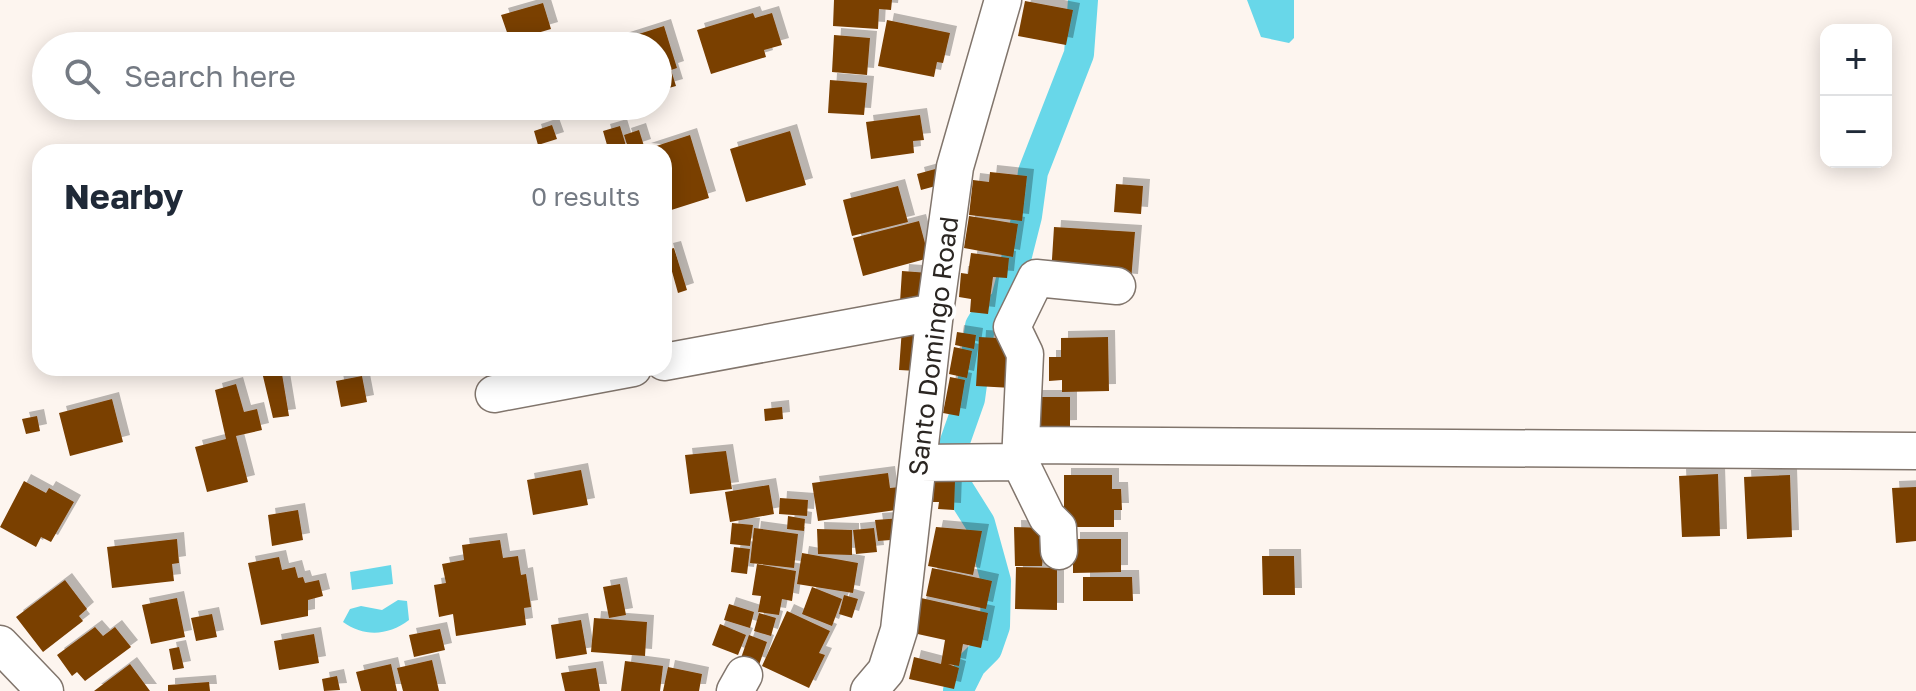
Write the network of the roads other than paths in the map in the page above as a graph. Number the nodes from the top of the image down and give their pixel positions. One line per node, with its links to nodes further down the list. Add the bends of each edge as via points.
1 (1003, 0): 3 (street, Santo Domingo Road, via 955,167)
2 (1117, 286): 8 (street, via 1036,278 1012,327 1025,354)
3 (935, 312): 4 (street); 9 (street, Santo Domingo Road)
4 (672, 361)
5 (590, 376): 6 (street)
6 (494, 394)
7 (1916, 451): 8 (street)
8 (1021, 454): 9 (street); 10 (street, via 1047,517 1058,528)
9 (942, 463): 13 (street, Santo Domingo Road, via 886,671)
10 (1059, 551)
11 (0, 644): 12 (street)
12 (45, 691)
13 (869, 691)

